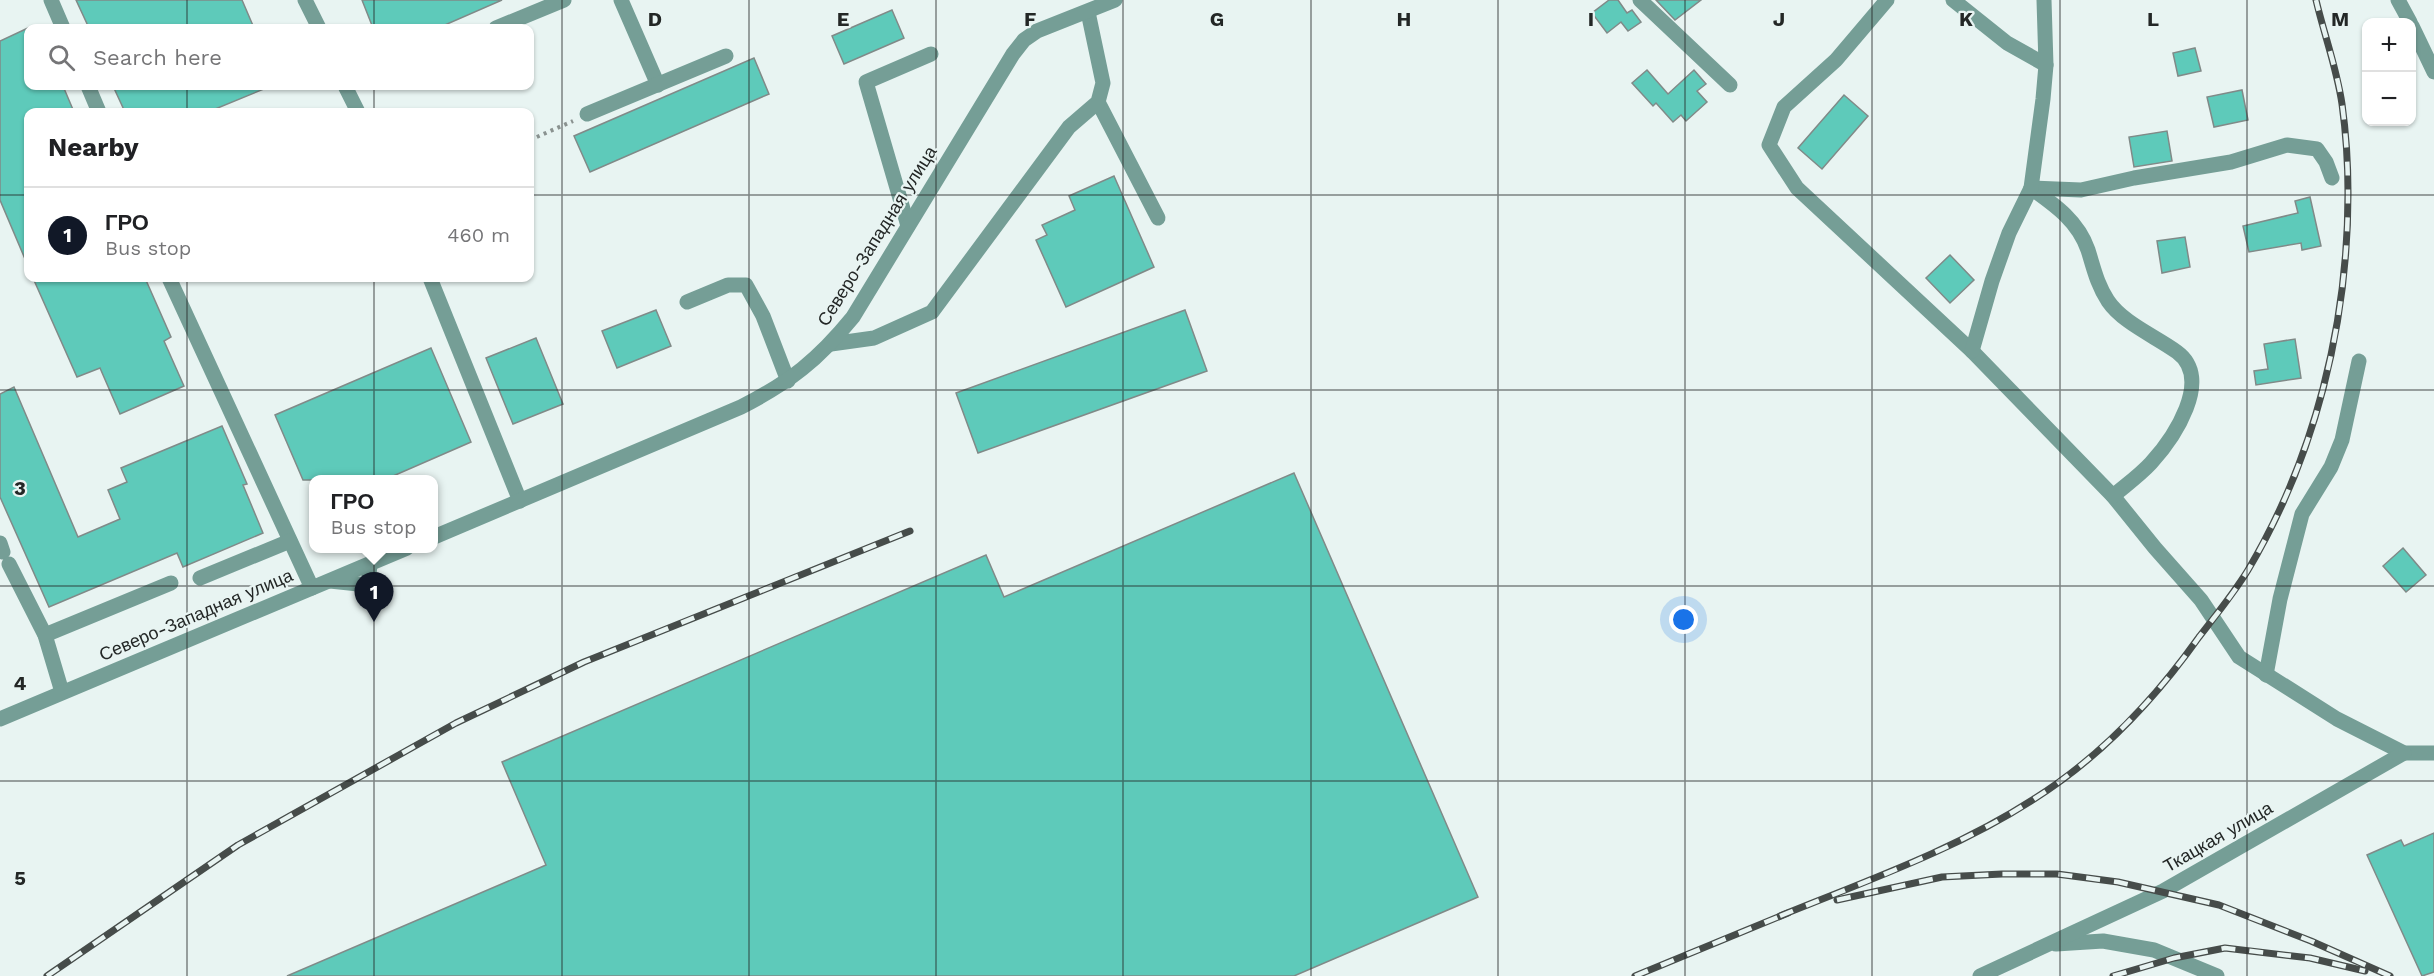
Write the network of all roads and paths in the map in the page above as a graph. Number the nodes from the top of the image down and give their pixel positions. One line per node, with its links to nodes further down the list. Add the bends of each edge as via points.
1 (51, 0): 13 (street)
2 (305, 0): 14 (street)
3 (564, 0): 15 (street)
4 (621, 0): 21 (street)
5 (1115, 0): 11 (street, Северо-Западная улица)
6 (1640, 0): 22 (street)
7 (1887, 0): 38 (street, via 1836,60 1784,106 1769,145 1797,188)
8 (1953, 0): 19 (street, via 2007,43)
9 (2044, 0): 19 (street)
10 (2398, 0): 12 (street)
11 (1088, 12): 25 (street, via 1103,83); 33 (street, Северо-Западная улица, via 1037,31 1024,40)
12 (2408, 18)
13 (61, 24)
14 (317, 24)
15 (506, 24)
16 (2416, 34): 20 (street)
17 (931, 54): 33 (street, via 866,82)
18 (726, 56): 21 (street)
19 (2046, 65): 31 (street)
20 (2434, 72)
21 (658, 85): 28 (street)
22 (1730, 86)
23 (90, 90): 26 (street)
24 (352, 90): 27 (street)
25 (1098, 102): 32 (street); 37 (street, via 1069,127 932,312 874,338)
26 (97, 108)
27 (357, 108)
28 (587, 114): 29 (path)
29 (534, 138)
30 (2332, 178): 31 (street, via 2316,149 2287,145 2231,162 2080,190)
31 (2031, 188): 38 (street, via 2009,233); 41 (street, via 2060,208 2078,230 2095,279 2109,303 2180,354 2191,373 2192,391 2186,413 2151,462)
32 (1158, 218)
33 (908, 226): 37 (street, Северо-Западная улица, via 853,317)
34 (172, 282): 44 (street)
35 (432, 282): 42 (street)
36 (687, 302): 40 (street, via 728,285 746,285 763,316)
37 (831, 344): 40 (street, Северо-Западная улица)
38 (1972, 351): 41 (street)
39 (2359, 361): 51 (street, via 2342,440 2331,467 2302,514)
40 (788, 381): 42 (street, Северо-Западная улица, via 741,407)
41 (2113, 495): 51 (street, via 2201,600 2239,657)
42 (520, 501): 43 (street, Северо-Западная улица)
43 (438, 535)
44 (290, 541): 47 (street); 49 (street)
45 (4, 553): 50 (street)
46 (397, 553): 49 (street, Северо-Западная улица)
47 (200, 578)
48 (171, 583): 50 (street)
49 (312, 588): 52 (street, Северо-Западная улица)
50 (45, 635): 52 (street)
51 (2266, 675): 54 (street, via 2337,719)
52 (62, 692): 53 (street, Северо-Западная улица)
53 (0, 719)
54 (2404, 753): 55 (street); 56 (street, Ткацкая улица, via 2163,891)
55 (2434, 753)
56 (2047, 944): 57 (street, Ткацкая улица); 58 (street, Ткацкая улица, via 2103,941 2154,950)
57 (1980, 976)
58 (2217, 976)

